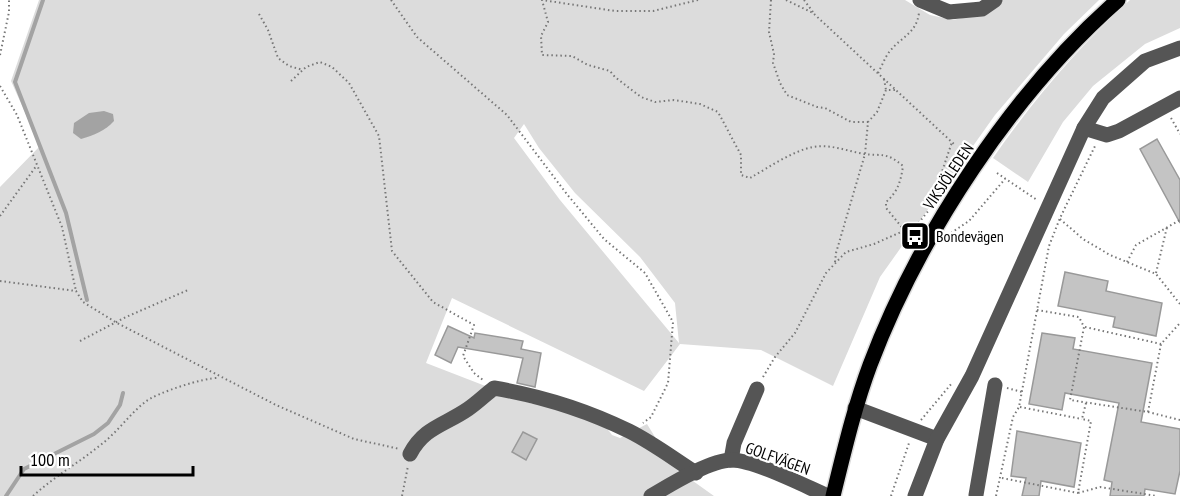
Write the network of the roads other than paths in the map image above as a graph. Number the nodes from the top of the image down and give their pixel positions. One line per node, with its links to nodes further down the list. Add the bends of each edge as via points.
1 (920, 0): 2 (street, via 949,12 982,9)
2 (995, 0)
3 (1114, 3): 9 (main road, VIKSJÖLEDEN, via 1056,61 938,223 889,320)
4 (1180, 48): 6 (street, via 1145,61 1103,98)
5 (1180, 98): 6 (street, via 1107,135)
6 (1084, 128): 7 (street)
7 (972, 376): 10 (street); 14 (street, via 998,386)
8 (757, 389): 12 (street, via 734,443)
9 (855, 408): 10 (street); 17 (main road, VIKSJÖLEDEN)
10 (937, 439): 18 (street)
11 (410, 454): 13 (street, via 430,429 468,409 494,388 578,409 630,432)
12 (731, 460): 13 (street, GOLFVÄGEN); 16 (street, GOLFVÄGEN, via 749,463)
13 (696, 473): 15 (street, GOLFVÄGEN)
14 (975, 495)
15 (651, 496)
16 (828, 496)
17 (833, 496)
18 (915, 496)

